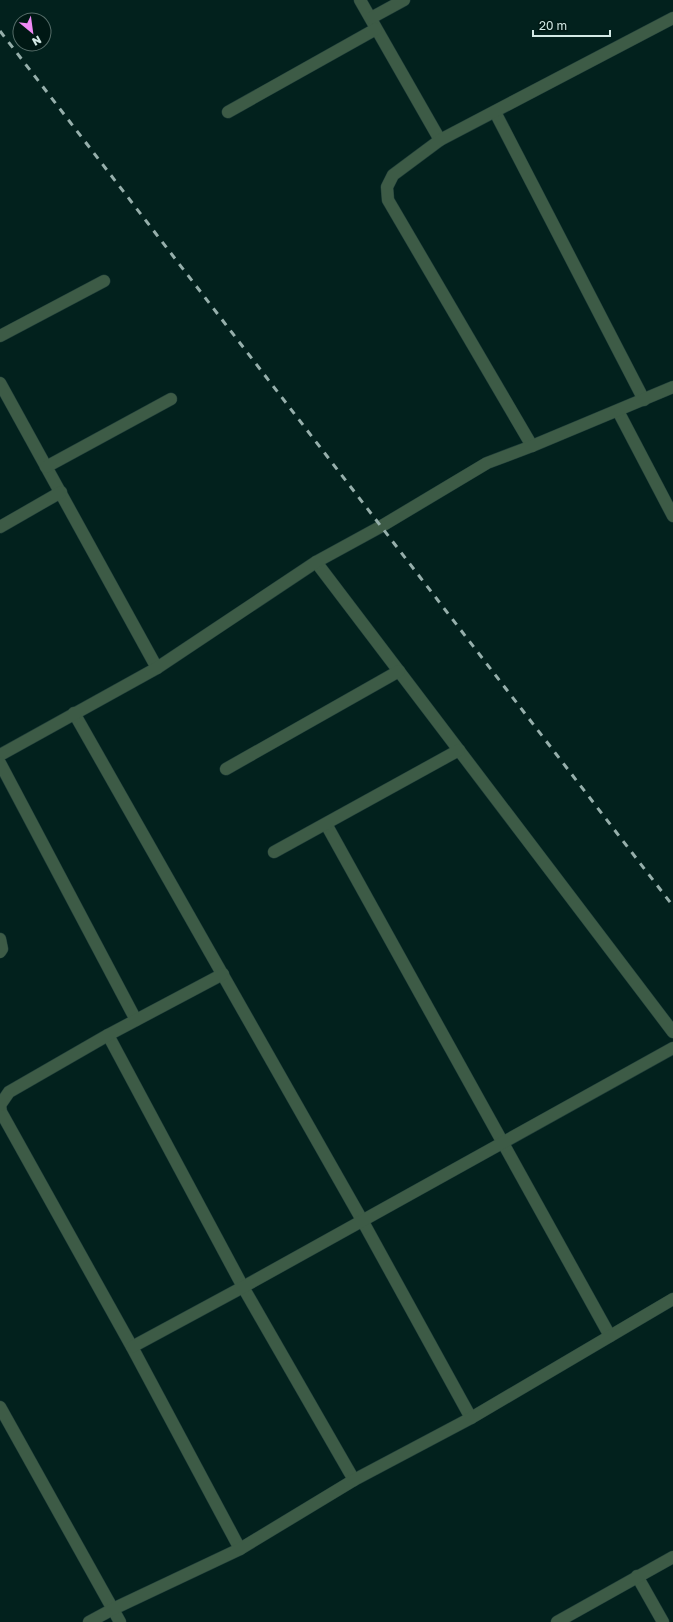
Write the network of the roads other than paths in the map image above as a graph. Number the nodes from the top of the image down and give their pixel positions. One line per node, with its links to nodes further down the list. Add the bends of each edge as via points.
1 (360, 0): 4 (street)
2 (404, 0): 4 (street)
3 (673, 18): 6 (street)
4 (373, 24): 5 (street); 7 (street)
5 (228, 112)
6 (494, 112): 7 (street); 13 (street)
7 (440, 140): 15 (street, via 393,175 387,187 388,200)
8 (104, 281): 9 (street)
9 (0, 336)
10 (0, 383): 16 (street)
11 (673, 388): 13 (street)
12 (171, 399): 16 (street)
13 (644, 400): 14 (street)
14 (618, 411): 15 (street); 18 (street)
15 (532, 446): 20 (street, via 487,463)
16 (46, 467): 17 (street)
17 (61, 492): 19 (street); 21 (street)
18 (673, 516)
19 (0, 527)
20 (316, 562): 21 (street); 22 (street)
21 (157, 668): 23 (street)
22 (399, 671): 24 (street); 27 (street)
23 (74, 713): 25 (street); 32 (street)
24 (459, 750): 28 (street); 34 (street)
25 (0, 754)
26 (0, 763): 33 (street)
27 (226, 769)
28 (326, 824): 29 (street); 38 (street)
29 (274, 852)
30 (0, 939): 31 (street)
31 (0, 952)
32 (223, 974): 33 (street); 39 (street)
33 (136, 1020): 35 (street)
34 (673, 1032)
35 (108, 1035): 37 (street, via 9,1092); 40 (street)
36 (673, 1048): 38 (street)
37 (0, 1105): 43 (street, via 1,1112)
38 (504, 1143): 39 (street); 42 (street)
39 (362, 1220): 40 (street); 45 (street)
40 (243, 1287): 43 (street); 46 (street)
41 (673, 1299): 42 (street)
42 (610, 1336): 45 (street)
43 (132, 1347): 47 (street)
44 (0, 1407): 50 (street)
45 (471, 1418): 46 (street)
46 (354, 1480): 47 (street)
47 (240, 1549): 50 (street)
48 (673, 1557): 49 (street)
49 (637, 1576): 53 (street); 54 (street)
50 (113, 1608): 51 (street); 52 (street)
51 (90, 1622)
52 (120, 1622)
53 (557, 1622)
54 (662, 1622)

